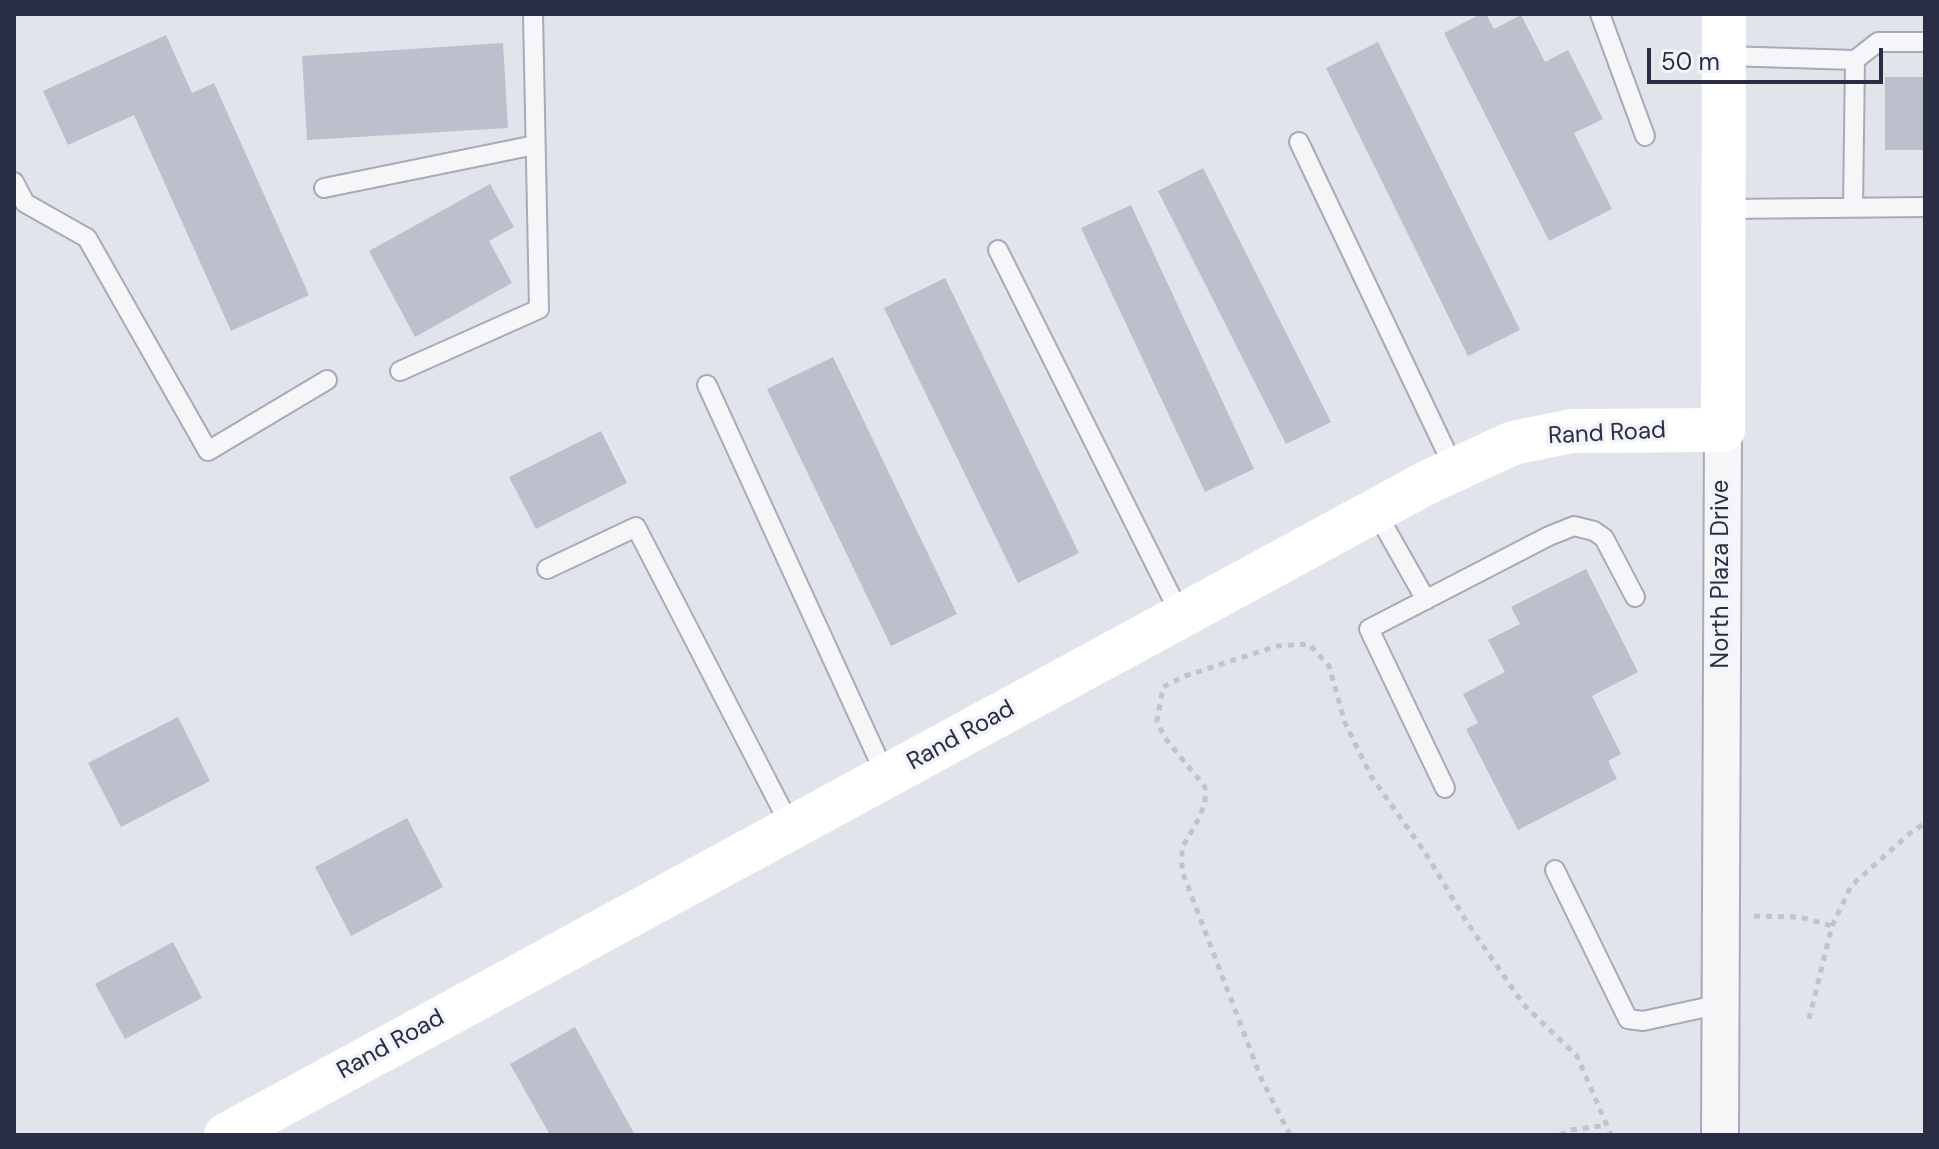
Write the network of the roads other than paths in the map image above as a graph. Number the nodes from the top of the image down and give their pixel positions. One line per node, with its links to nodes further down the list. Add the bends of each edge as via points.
1 (533, 14): 8 (lane)
2 (1600, 14): 6 (lane)
3 (1725, 35): 5 (lane); 13 (street, North Plaza Drive)
4 (1925, 42): 5 (lane, via 1878,42)
5 (1855, 60): 11 (lane)
6 (1645, 136)
7 (1299, 142): 19 (lane)
8 (535, 145): 10 (lane); 15 (lane, via 539,309)
9 (14, 182): 16 (lane, via 25,203 87,238 208,451)
10 (324, 188)
11 (1853, 207): 12 (lane); 13 (lane)
12 (1925, 207)
13 (1723, 209): 18 (street, North Plaza Drive)
14 (998, 250): 24 (lane)
15 (400, 371)
16 (327, 380)
17 (707, 385): 25 (lane)
18 (1723, 430): 19 (street, Rand Road, via 1572,431 1513,443); 29 (street, North Plaza Drive)
19 (1455, 470): 20 (street, Rand Road)
20 (1375, 510): 23 (lane); 24 (street, Rand Road)
21 (547, 569): 27 (lane, via 636,527)
22 (1635, 597): 23 (lane, via 1604,538 1574,526)
23 (1426, 600): 26 (lane, via 1369,629)
24 (1181, 616): 25 (street, Rand Road)
25 (886, 776): 27 (street, Rand Road)
26 (1445, 788)
27 (791, 827): 30 (street, Rand Road)
28 (1555, 870): 29 (lane, via 1628,1019 1643,1021)
29 (1721, 1004): 31 (street, North Plaza Drive)
30 (226, 1135)
31 (1720, 1135)

